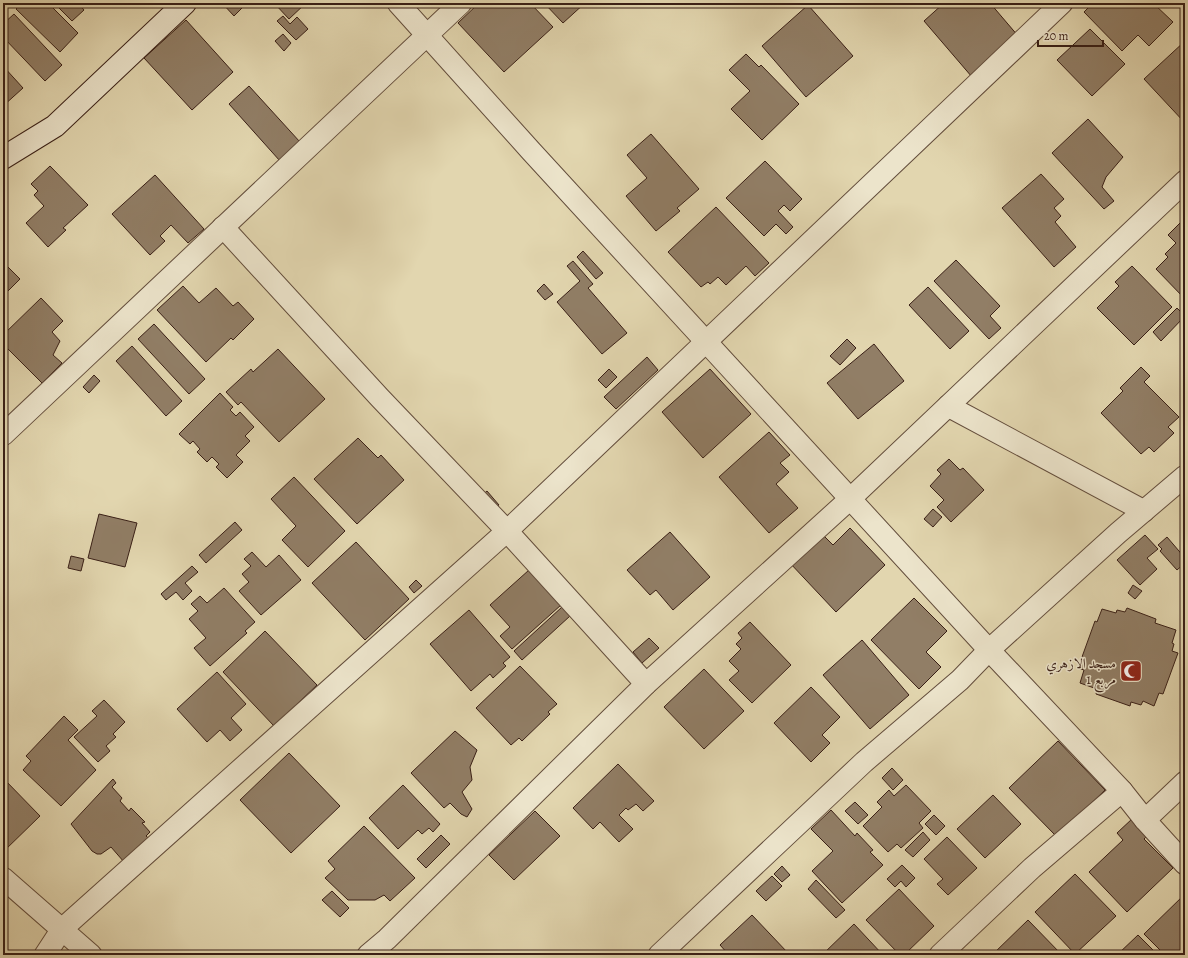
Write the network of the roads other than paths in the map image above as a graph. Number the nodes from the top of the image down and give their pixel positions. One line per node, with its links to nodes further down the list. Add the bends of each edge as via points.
1 (185, 3): 6 (street, via 55,126)
2 (398, 3): 5 (street)
3 (461, 3): 5 (street)
4 (1062, 3): 9 (street)
5 (427, 35): 8 (street); 9 (street)
6 (3, 158)
7 (1185, 181): 10 (street)
8 (223, 227): 11 (street); 15 (street, via 380,398)
9 (706, 341): 13 (street); 15 (street)
10 (948, 406): 13 (street); 14 (street)
11 (3, 435)
12 (1185, 476): 14 (street)
13 (850, 499): 16 (street); 17 (street)
14 (1144, 511): 16 (street)
15 (507, 531): 17 (street); 23 (street)
16 (989, 650): 19 (street); 27 (street, via 960,680 864,762)
17 (646, 684): 26 (street)
18 (1185, 782): 20 (street)
19 (1122, 791): 20 (street); 28 (street, via 1032,868)
20 (1145, 820): 21 (street)
21 (1185, 864)
22 (3, 878): 23 (street)
23 (62, 929): 24 (street); 25 (street)
24 (45, 955)
25 (91, 955)
26 (368, 955)
27 (659, 955)
28 (940, 955)

